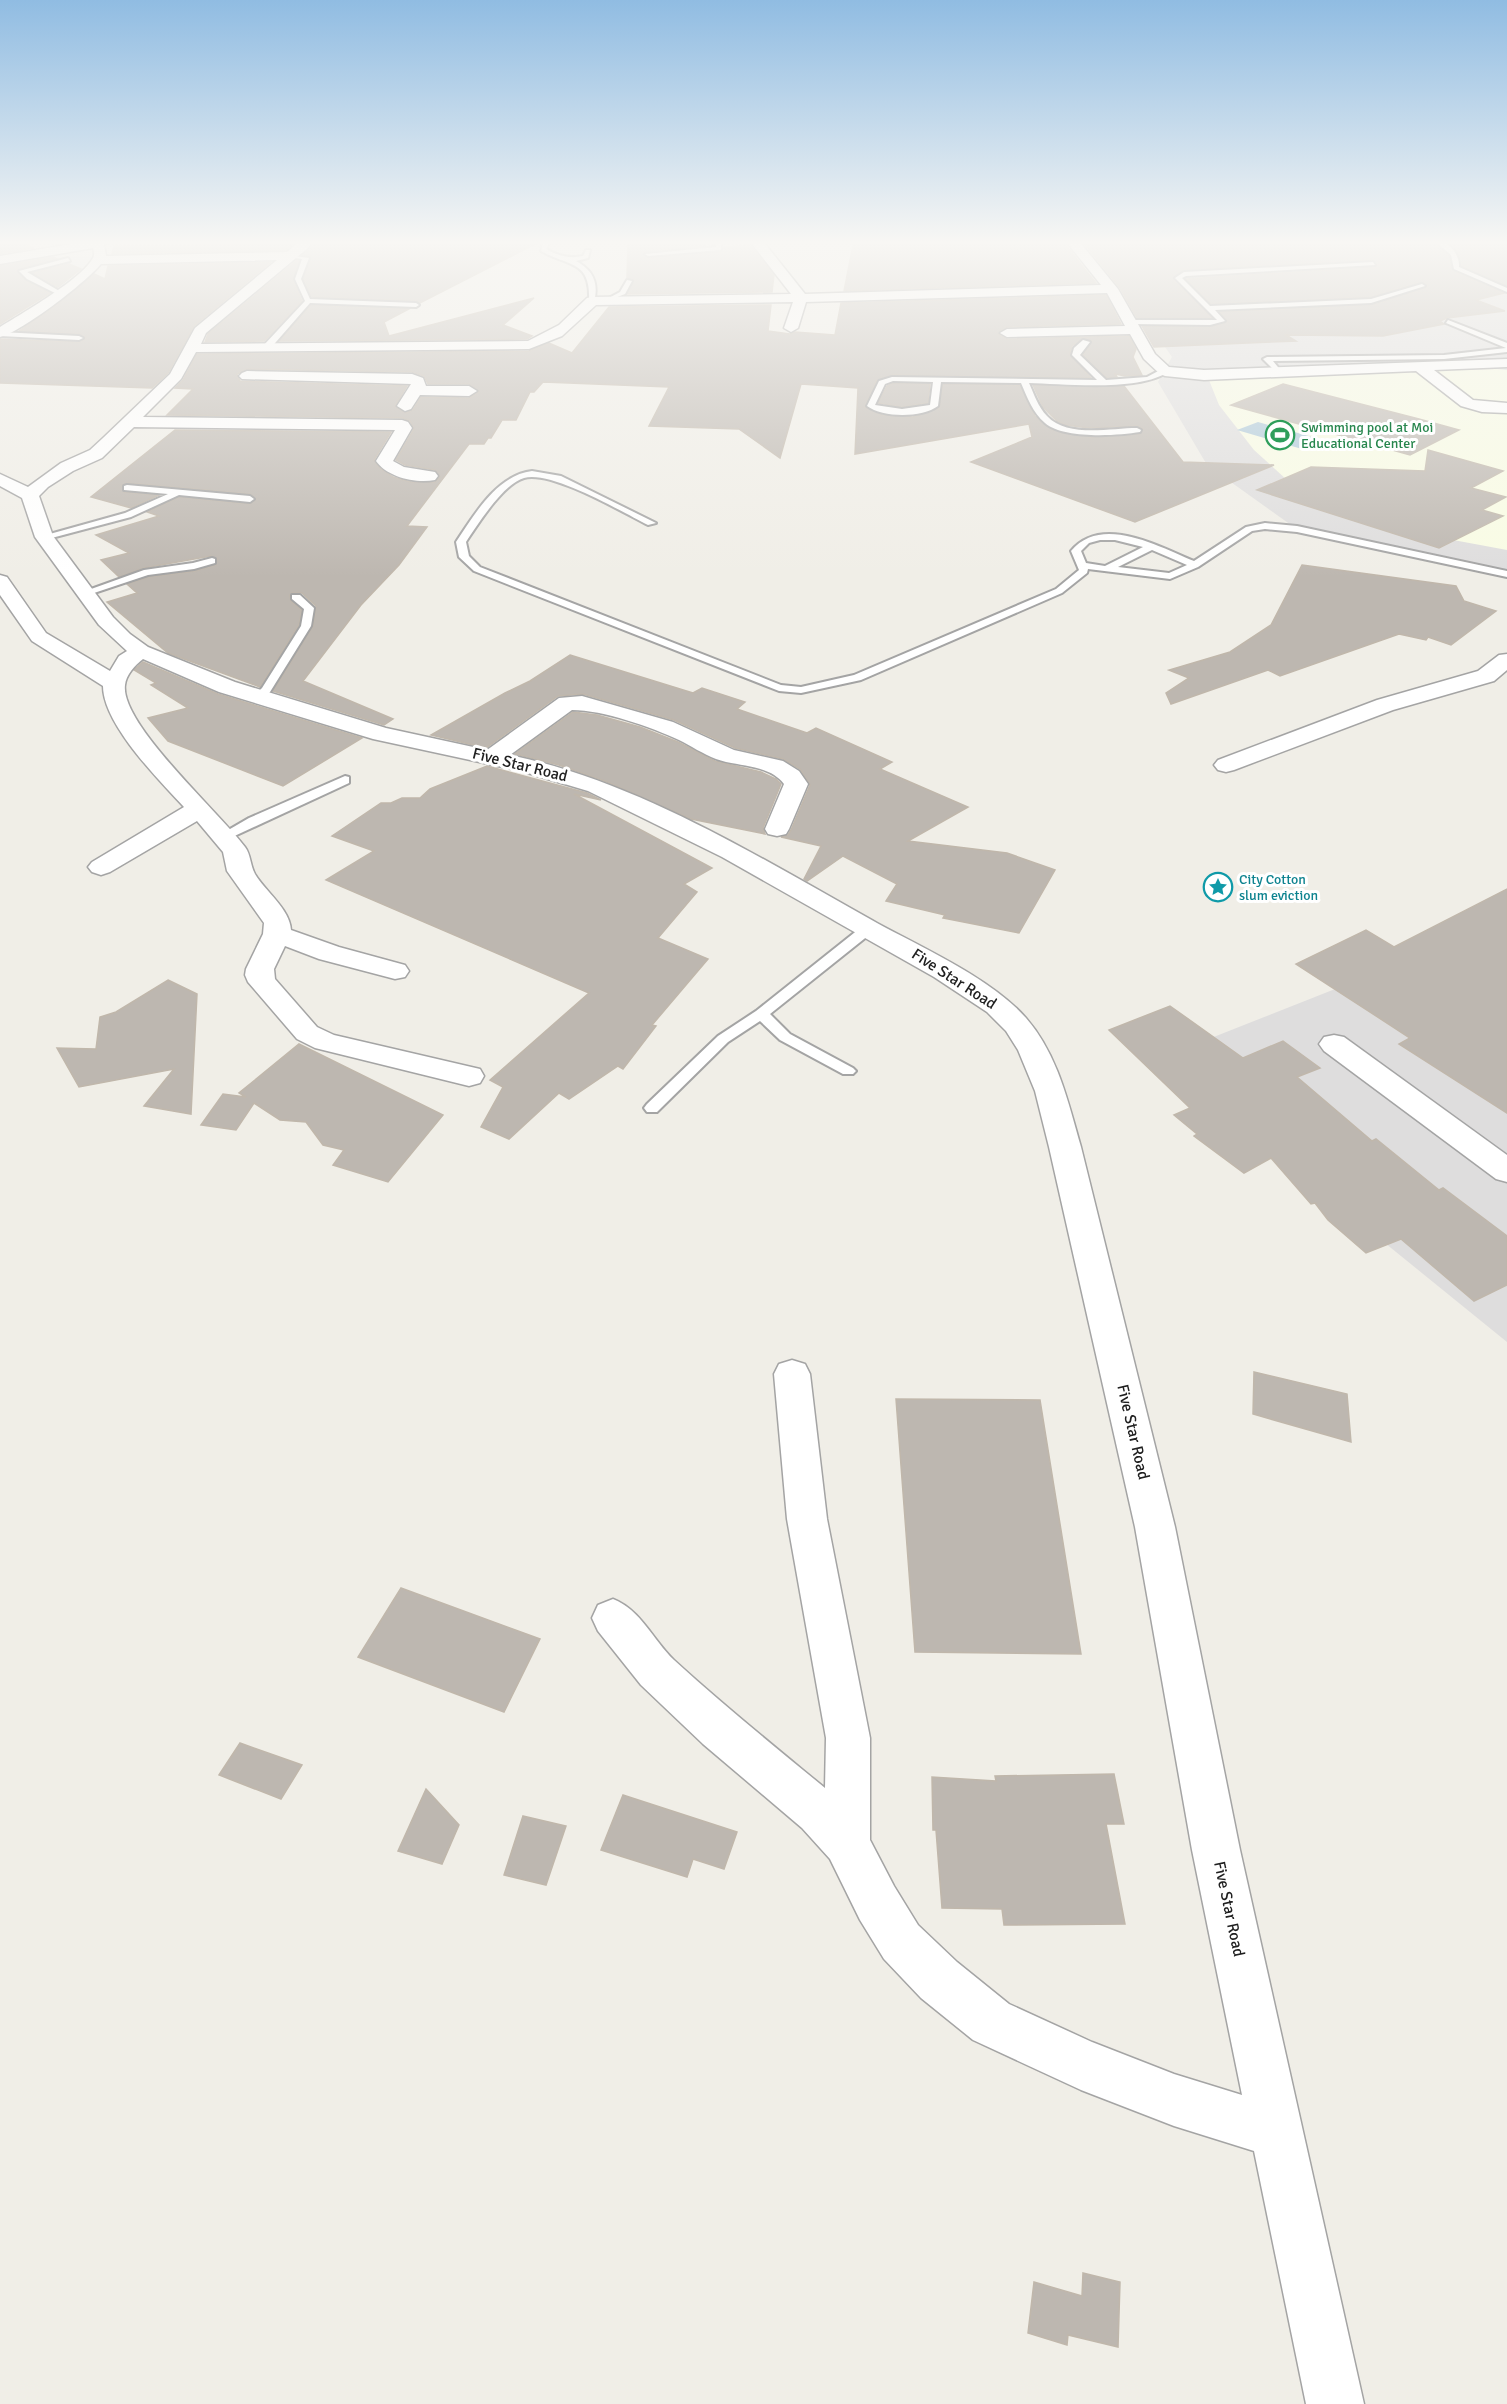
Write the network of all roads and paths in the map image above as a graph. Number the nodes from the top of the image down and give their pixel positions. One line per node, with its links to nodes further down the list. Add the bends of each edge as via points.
1 (189, 352): 23 (street, via 176,376)
2 (296, 352): 7 (street)
3 (460, 352): 7 (street)
4 (1077, 352): 14 (lane)
5 (1147, 352): 9 (street)
6 (1507, 357): 8 (street); 10 (lane, via 1267,359)
7 (365, 362): 12 (street); 18 (street, via 418,381)
8 (1420, 367): 10 (street); 16 (street)
9 (1165, 371): 10 (street, via 1204,375); 14 (lane, via 1148,379)
10 (1278, 372)
11 (247, 376): 12 (street)
12 (291, 376): 20 (street)
13 (937, 381): 13 (lane, via 934,406 927,410 891,411 871,406 887,380); 15 (lane)
14 (1104, 382): 15 (lane)
15 (1025, 383): 24 (lane, via 1042,416 1056,427 1080,431)
16 (1444, 384): 17 (street); 22 (street, via 1467,403)
17 (1465, 384)
18 (416, 390): 19 (street); 21 (street)
19 (469, 391)
20 (270, 404)
21 (405, 406)
22 (1507, 408)
23 (129, 422): 25 (street, via 402,425 404,428 384,461 398,470); 28 (street, via 96,454)
24 (1137, 430)
25 (429, 476)
26 (0, 479): 28 (street)
27 (127, 488): 29 (lane)
28 (24, 491): 30 (street); 33 (street, Five Star Road)
29 (176, 494): 31 (lane); 33 (lane, via 128,515)
30 (0, 496)
31 (250, 499)
32 (651, 523): 37 (lane, via 558,478 527,474 514,478 474,521 461,542 464,557 477,569 779,688 801,690 857,678 1048,597 1081,575)
33 (44, 537): 41 (street, Five Star Road)
34 (1149, 548): 36 (lane); 37 (lane, via 1105,535 1091,537 1076,551); 38 (lane)
35 (212, 561): 41 (lane, via 147,572)
36 (1195, 565): 38 (lane, via 1170,576); 39 (lane, via 1249,529 1265,526 1297,529)
37 (1084, 566): 38 (lane)
38 (1108, 568)
39 (1507, 574)
40 (0, 581): 45 (street, via 39,637)
41 (85, 593): 43 (street, Five Star Road, via 106,621)
42 (296, 597): 46 (lane, via 309,608 306,626)
43 (141, 651): 45 (street, via 127,661); 46 (street, Five Star Road)
44 (1507, 660): 48 (street, via 1486,676 1384,705)
45 (114, 683): 50 (street, via 120,712 149,754)
46 (259, 697): 47 (street, Five Star Road, via 381,734)
47 (492, 757): 51 (street, via 567,704 582,703 675,730 733,758 779,768 793,777 796,784); 54 (street, Five Star Road, via 596,786 721,846)
48 (1227, 765)
49 (345, 780): 52 (lane)
50 (199, 809): 52 (street); 53 (street)
51 (777, 828)
52 (224, 836): 55 (street, via 236,852 240,871 277,923)
53 (101, 867)
54 (869, 928): 57 (lane); 66 (street, Five Star Road, via 944,970 997,1006 1033,1048 1050,1091 1093,1255 1155,1527 1216,1850)
55 (277, 934): 56 (street); 60 (street, via 259,975 307,1033 325,1042)
56 (395, 971)
57 (761, 1014): 59 (lane, via 785,1037); 61 (lane, via 723,1040)
58 (1334, 1044): 62 (street)
59 (848, 1071)
60 (469, 1076)
61 (652, 1108)
62 (1507, 1171)
63 (792, 1374): 65 (street, via 807,1519 848,1738)
64 (613, 1618): 65 (street, via 656,1671 818,1812)
65 (847, 1843): 66 (street, via 901,1942 939,1980 991,2022 1132,2084)
66 (1277, 2132): 67 (street, Five Star Road)
67 (1335, 2404)

